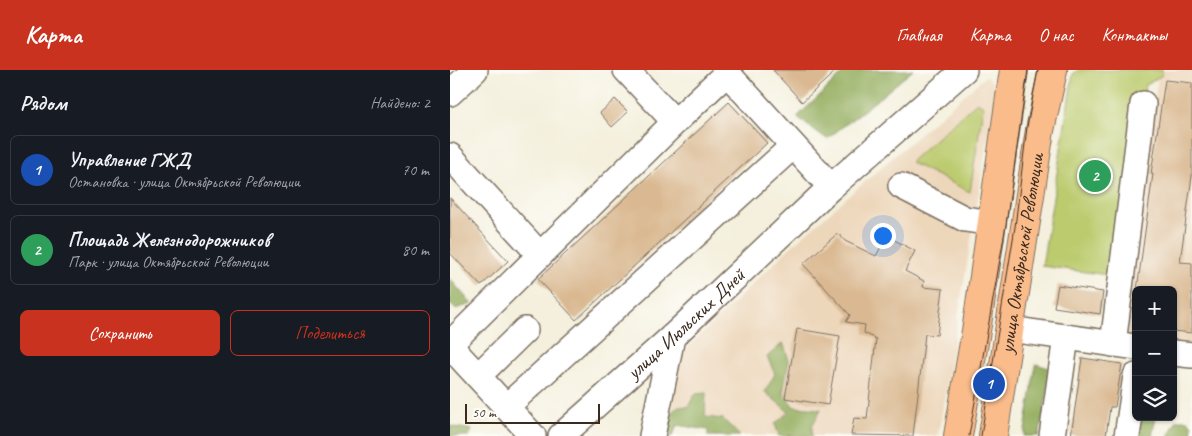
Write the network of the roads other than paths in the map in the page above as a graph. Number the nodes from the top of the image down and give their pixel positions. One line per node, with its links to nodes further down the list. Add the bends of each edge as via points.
1 (475, 70): 7 (street)
2 (626, 70): 9 (street)
3 (964, 70): 13 (street, улица Июльских Дней)
4 (1014, 70): 14 (main road, улица Октябрьской Революции)
5 (1052, 70): 15 (main road, улица Октябрьской Революции)
6 (739, 75): 9 (street, via 727,72); 10 (street)
7 (450, 93)
8 (1143, 104): 23 (street)
9 (675, 122): 16 (street)
10 (793, 146): 13 (street); 28 (street)
11 (450, 156): 16 (street)
12 (901, 186): 14 (street, via 965,219)
13 (831, 187): 20 (street, улица Июльских Дней)
14 (992, 223): 15 (main road); 17 (main road, улица Октябрьской Революции)
15 (1026, 228): 18 (main road, улица Октябрьской Революции)
16 (540, 255): 22 (street)
17 (977, 325): 18 (main road); 32 (main road, улица Октябрьской Революции)
18 (1010, 329): 21 (street); 33 (main road, улица Октябрьской Революции)
19 (525, 330): 26 (street)
20 (672, 337): 30 (street, улица Июльских Дней); 31 (street)
21 (1066, 337): 23 (street); 34 (street)
22 (450, 345): 26 (street)
23 (1124, 346)
24 (1177, 353): 25 (street)
25 (1192, 355)
26 (478, 376): 28 (street)
27 (1132, 403): 35 (street)
28 (506, 407): 29 (street)
29 (532, 436)
30 (561, 436)
31 (652, 436)
32 (958, 436)
33 (994, 436)
34 (1052, 436)
35 (1127, 436)

